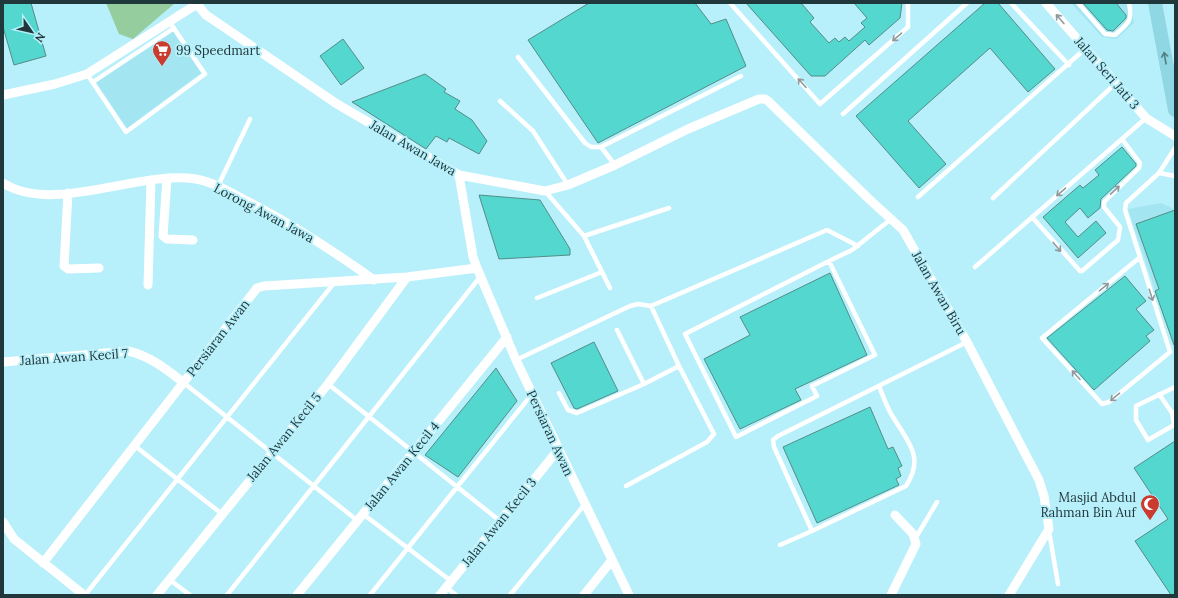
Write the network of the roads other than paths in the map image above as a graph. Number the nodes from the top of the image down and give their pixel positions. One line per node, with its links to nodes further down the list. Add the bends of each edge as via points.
1 (730, 3): 2 (lane, one-way to 1, via 908,27 820,104)
2 (908, 3)
3 (967, 3): 22 (lane)
4 (1011, 3): 13 (lane)
5 (1046, 3): 11 (street, Jalan Seri Jati 3, one-way to 5)
6 (1078, 3): 7 (lane, via 1105,34 1115,35 1131,20)
7 (1129, 3)
8 (1155, 3): 21 (main road, one-way to 8)
9 (197, 4): 10 (street); 31 (street, Jalan Awan Jawa, via 210,18 337,104)
10 (171, 24): 14 (street); 16 (lane); 16 (lane, via 205,74 126,132)
11 (1086, 48): 13 (lane); 17 (street, Jalan Seri Jati 3)
12 (518, 57): 27 (lane, via 585,142 591,147)
13 (1069, 65): 40 (lane)
14 (87, 74): 16 (lane); 18 (street)
15 (741, 76): 27 (lane)
16 (93, 82)
17 (1116, 83): 23 (street, Jalan Seri Jati 3); 41 (lane)
18 (3, 95)
19 (765, 99): 29 (street, Jalan Awan Jawa, via 759,99 688,129); 44 (street, Jalan Awan Biru)
20 (500, 101): 36 (lane, via 533,131)
21 (1175, 110)
22 (843, 114)
23 (1146, 118): 25 (street, Jalan Seri Jati 3); 26 (lane)
24 (250, 119): 37 (lane)
25 (1175, 136)
26 (1122, 139): 43 (lane, one-way to 43); 43 (lane, one-way to 26, via 1080,271 1112,245 1119,238 1121,230 1104,207 1104,202 1140,166)
27 (601, 147): 29 (lane)
28 (1175, 148): 30 (lane)
29 (615, 165): 36 (street, Jalan Awan Jawa)
30 (1159, 173): 32 (lane); 48 (lane, via 1126,203 1125,210)
31 (458, 175): 38 (street, Jalan Awan Jawa); 52 (street, Persiaran Awan)
32 (1175, 176)
33 (167, 178): 34 (street, Lorong Awan Jawa); 37 (street, Lorong Awan Jawa, via 197,179); 46 (street, via 163,236 167,239)
34 (151, 180): 39 (street, Lorong Awan Jawa); 58 (street)
35 (3, 183): 39 (street, Lorong Awan Jawa, via 19,192 51,195)
36 (568, 185): 38 (street, Jalan Awan Jawa)
37 (218, 186): 56 (street, Lorong Awan Jawa, via 284,220)
38 (545, 191): 45 (lane)
39 (68, 193): 51 (street, via 64,266)
40 (918, 197)
41 (993, 198)
42 (669, 208): 45 (lane)
43 (1032, 217): 50 (lane)
44 (891, 219): 47 (lane); 64 (street, Jalan Awan Biru, via 904,231)
45 (584, 236): 53 (lane)
46 (193, 240)
47 (858, 246): 49 (lane); 61 (lane, via 827,230)
48 (1139, 258): 48 (lane, one-way to 48, via 1170,352 1109,402 1102,404 1042,338)
49 (829, 262): 49 (lane, via 685,334 736,437 817,396 812,386 875,355)
50 (975, 267)
51 (99, 268)
52 (477, 268): 54 (street, Persiaran Awan); 55 (street, Persiaran Awan)
53 (602, 272): 59 (lane); 60 (lane)
54 (407, 277): 56 (street, Persiaran Awan); 69 (street, Jalan Awan Kecil 5)
55 (480, 277): 63 (street, Persiaran Awan); 78 (lane)
56 (374, 280): 57 (street, Persiaran Awan)
57 (335, 281): 68 (street, Persiaran Awan, via 258,288); 77 (lane)
58 (148, 285)
59 (610, 288)
60 (537, 298)
61 (651, 306): 65 (lane, via 630,306); 67 (lane)
62 (618, 330): 70 (lane)
63 (507, 337): 65 (street, Persiaran Awan); 82 (street, Jalan Awan Kecil 4)
64 (967, 342): 71 (lane); 94 (street, Jalan Awan Biru, via 1039,480)
65 (516, 360): 74 (street, Persiaran Awan)
66 (3, 362): 68 (street, Jalan Awan Kecil 7, via 128,351 153,360)
67 (679, 366): 70 (lane); 85 (lane, via 714,434 708,442)
68 (184, 383): 77 (lane); 79 (street, Persiaran Awan)
69 (328, 384): 78 (lane); 81 (street, Jalan Awan Kecil 5)
70 (644, 384): 73 (lane, via 577,413 568,410)
71 (879, 386): 95 (lane, via 892,416 908,437 915,458 912,476 906,486); 95 (lane, via 773,440)
72 (1175, 387): 75 (lane)
73 (559, 393)
74 (532, 394): 80 (street, Persiaran Awan); 86 (lane)
75 (1158, 394): 76 (lane); 76 (lane, via 1136,406 1136,420 1148,440 1174,425)
76 (1173, 412)
77 (228, 416): 81 (lane); 83 (lane)
78 (369, 417): 82 (lane); 84 (lane)
79 (135, 446): 83 (lane); 100 (street, Persiaran Awan)
80 (558, 450): 88 (street, Persiaran Awan); 92 (street, Jalan Awan Kecil 3)
81 (272, 452): 84 (lane); 89 (street, Jalan Awan Kecil 5)
82 (413, 452): 86 (lane); 91 (street, Jalan Awan Kecil 4)
83 (177, 479): 89 (lane); 104 (lane)
84 (314, 486): 91 (lane); 107 (lane)
85 (626, 486)
86 (457, 487): 92 (lane); 98 (lane)
87 (937, 502): 96 (lane)
88 (585, 504): 99 (street, Persiaran Awan); 112 (lane)
89 (222, 514): 101 (street, Jalan Awan Kecil 5)
90 (895, 515): 96 (street)
91 (360, 517): 98 (lane); 108 (street, Jalan Awan Kecil 4)
92 (500, 521): 102 (street, Jalan Awan Kecil 3)
93 (3, 522): 100 (street, via 14,539)
94 (1049, 529): 103 (lane, Jalan Awan Biru); 116 (street)
95 (812, 531): 97 (lane)
96 (915, 539): 115 (street, via 914,549)
97 (780, 545)
98 (407, 549): 102 (lane); 109 (lane)
99 (612, 560): 113 (street); 114 (street, Persiaran Awan)
100 (44, 563): 104 (street)
101 (170, 580): 105 (street, Jalan Awan Kecil 5); 106 (lane)
102 (449, 584): 110 (street, Jalan Awan Kecil 3); 111 (lane)
103 (1058, 584)
104 (85, 595)
105 (157, 595)
106 (190, 595)
107 (227, 595)
108 (297, 595)
109 (370, 595)
110 (440, 595)
111 (456, 595)
112 (510, 595)
113 (584, 595)
114 (628, 595)
115 (891, 595)
116 (1009, 595)

